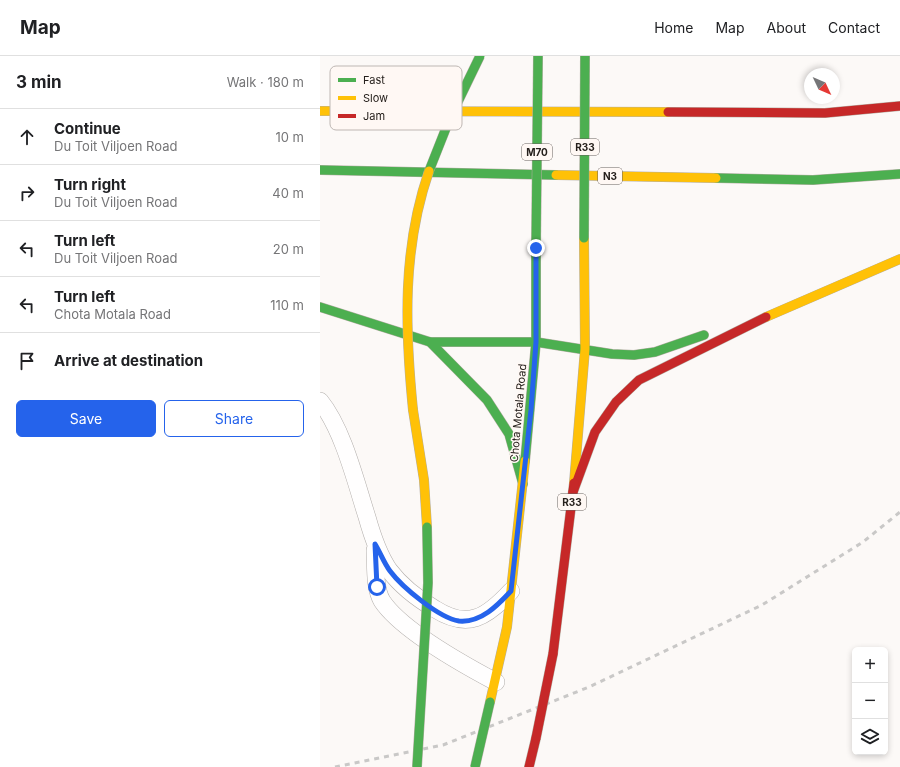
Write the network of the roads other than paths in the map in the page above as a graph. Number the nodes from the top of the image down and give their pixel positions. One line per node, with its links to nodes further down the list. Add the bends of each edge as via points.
1 (480, 56): 4 (main road, bridge)
2 (538, 56): 16 (main road, Chota Motala Road / M70, bridge)
3 (585, 56): 17 (main road, R33, bridge)
4 (462, 93)
5 (900, 106): 8 (main road, via 825,113)
6 (320, 111): 7 (main road)
7 (330, 111)
8 (462, 112)
9 (444, 130): 24 (main road, bridge, via 414,226 408,274 408,352 413,410 424,480 427,527 428,583)
10 (320, 170): 11 (main road, N3, via 813,180)
11 (900, 174)
12 (900, 259): 14 (main road)
13 (320, 307): 15 (main road)
14 (784, 308): 17 (main road, via 655,352 634,355); 20 (main road, via 639,380 616,402 596,432)
15 (430, 342): 16 (main road); 19 (main road, via 491,406 509,434)
16 (536, 342): 17 (main road); 19 (main road, Chota Motala Road)
17 (584, 349): 20 (main road, R33)
18 (320, 401): 21 (street, via 344,446)
19 (523, 484): 22 (main road, Chota Motala Road)
20 (573, 492): 26 (main road, R33, bridge, via 553,654)
21 (375, 544): 22 (street, via 388,569 401,584 428,605 460,621 482,616 496,608); 23 (street, via 377,587 382,600 390,610 421,638)
22 (511, 591): 23 (main road, Chota Motala Road)
23 (496, 682): 25 (main road, Chota Motala Road, bridge)
24 (417, 767)
25 (475, 767)
26 (528, 767)

